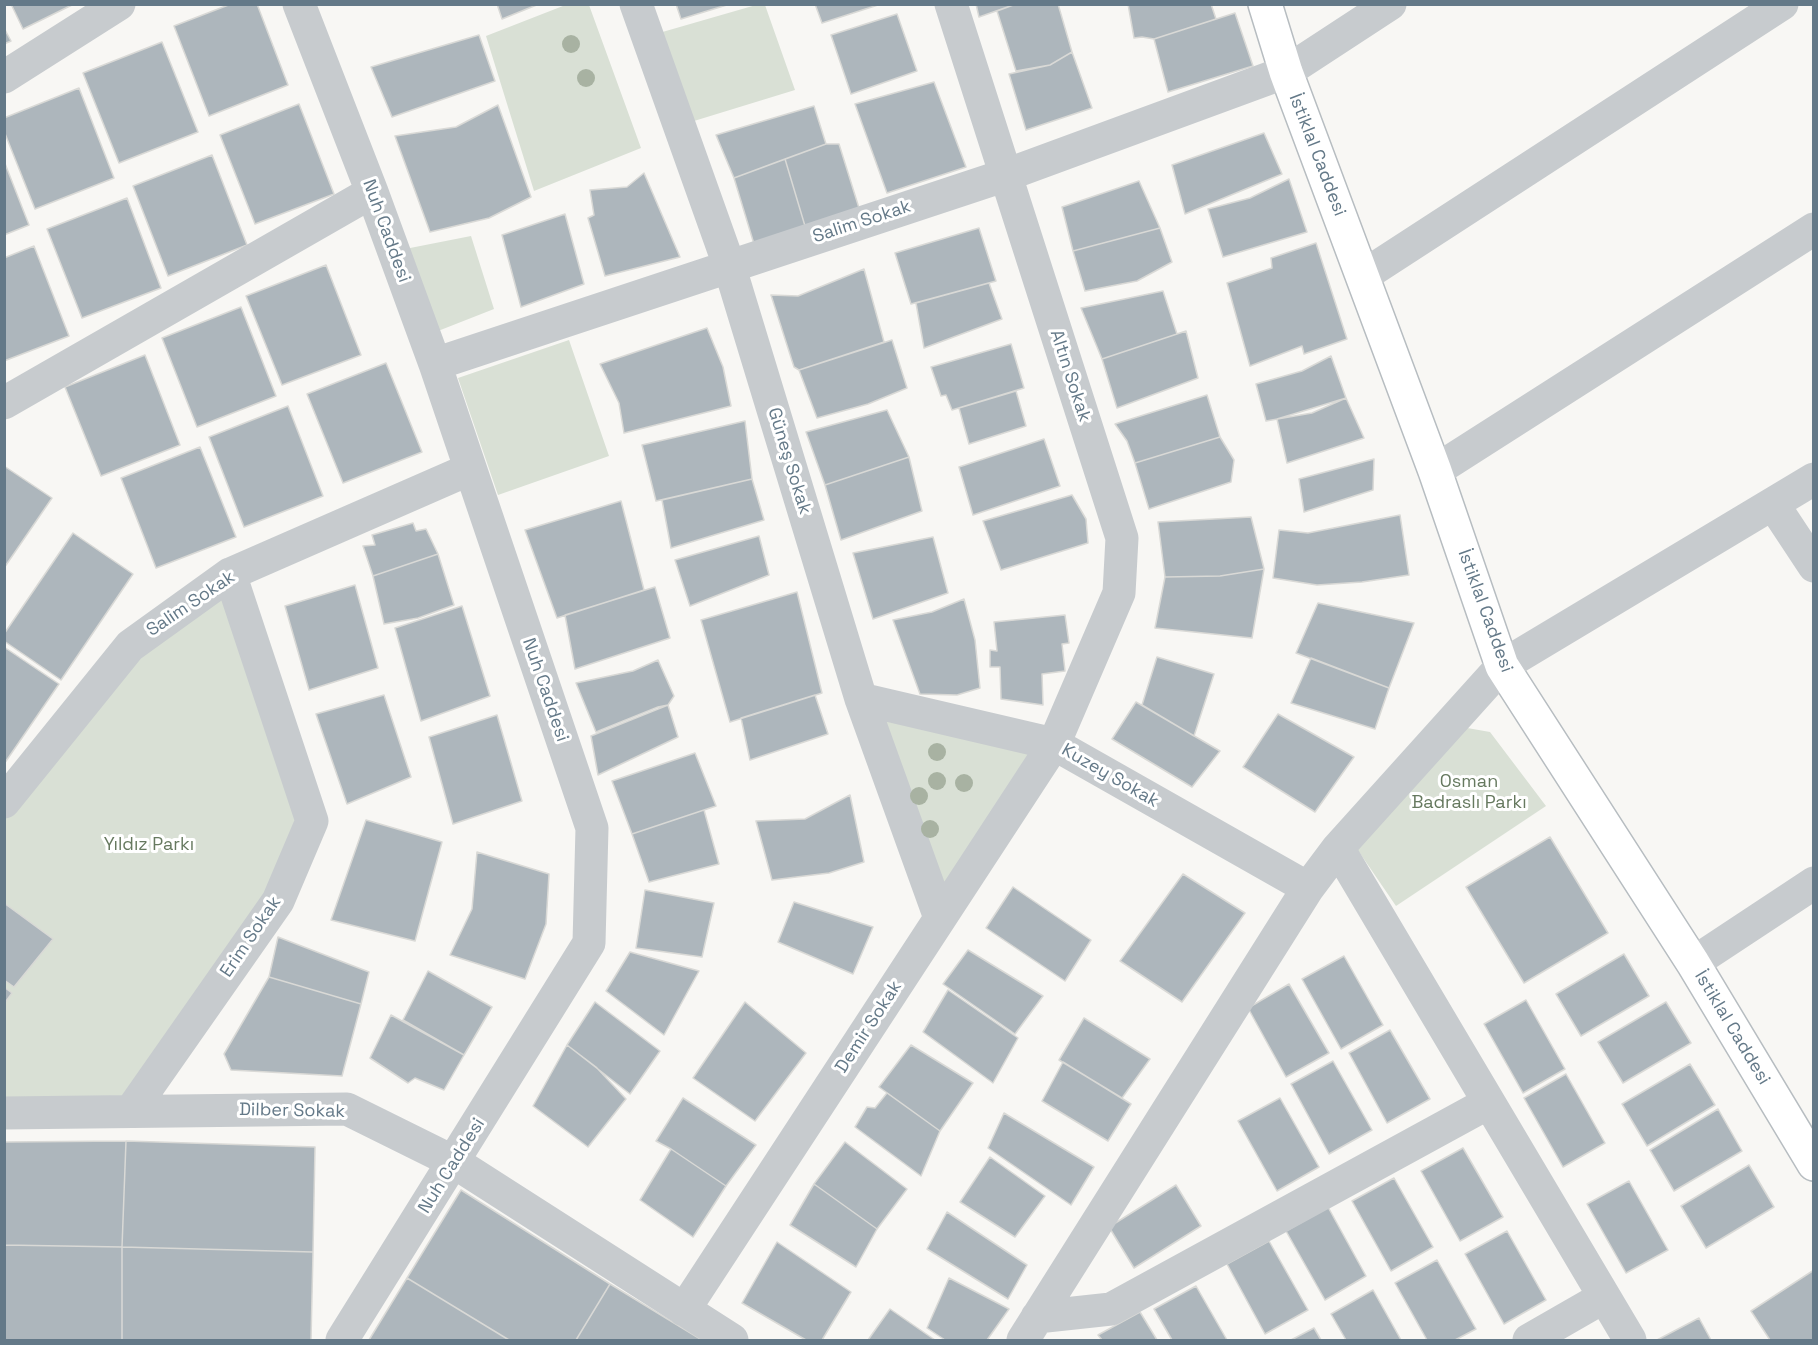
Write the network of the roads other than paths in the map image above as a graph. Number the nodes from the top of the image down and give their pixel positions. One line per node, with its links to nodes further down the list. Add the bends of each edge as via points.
1 (119, 4): 9 (street)
2 (299, 4): 11 (street, Nuh Caddesi)
3 (636, 4): 13 (street, Güneş Sokak)
4 (951, 4): 10 (street, Altın Sokak)
5 (1265, 4): 8 (street, İstiklal Caddesi)
6 (1390, 4): 8 (street, Salim Sokak)
7 (1782, 4): 14 (street)
8 (1286, 72): 10 (street, Salim Sokak); 14 (street, İstiklal Caddesi)
9 (4, 77)
10 (1005, 175): 13 (street, Salim Sokak); 25 (street, Altın Sokak, via 1122,537 1119,593)
11 (372, 192): 15 (street, Nuh Caddesi); 16 (street)
12 (1814, 230): 18 (street)
13 (729, 265): 15 (street, Salim Sokak); 24 (street, Güneş Sokak)
14 (1362, 276): 18 (street, İstiklal Caddesi)
15 (435, 364): 17 (street, Nuh Caddesi)
16 (4, 403)
17 (470, 469): 22 (street, Salim Sokak); 35 (street, Nuh Caddesi, via 592,828 589,944)
18 (1435, 471): 23 (street, İstiklal Caddesi)
19 (1814, 479): 20 (street)
20 (1773, 504): 21 (street); 23 (street)
21 (1814, 566)
22 (230, 574): 26 (street, Salim Sokak, via 130,646); 33 (street, Erim Sokak, via 312,821 278,901)
23 (1502, 666): 27 (street); 31 (street, İstiklal Caddesi)
24 (861, 699): 25 (street, Kuzey Sokak); 30 (street, Güneş Sokak)
25 (1054, 744): 29 (street, Kuzey Sokak); 30 (street, Demir Sokak)
26 (4, 802)
27 (1338, 848): 29 (street); 32 (street)
28 (1814, 883): 31 (street)
29 (1308, 888): 39 (street)
30 (940, 918): 38 (street, Demir Sokak)
31 (1693, 963): 36 (street, İstiklal Caddesi)
32 (1488, 1103): 37 (street); 39 (street, via 1111,1309)
33 (130, 1111): 34 (street, Dilber Sokak); 35 (street, Dilber Sokak, via 347,1109)
34 (4, 1113)
35 (454, 1162): 38 (street, Dilber Sokak); 40 (street, Nuh Caddesi)
36 (1814, 1164)
37 (1604, 1297): 42 (street); 43 (street)
38 (684, 1310): 41 (street, Dilber Sokak)
39 (1030, 1329)
40 (342, 1341)
41 (732, 1341)
42 (1528, 1341)
43 (1630, 1341)

